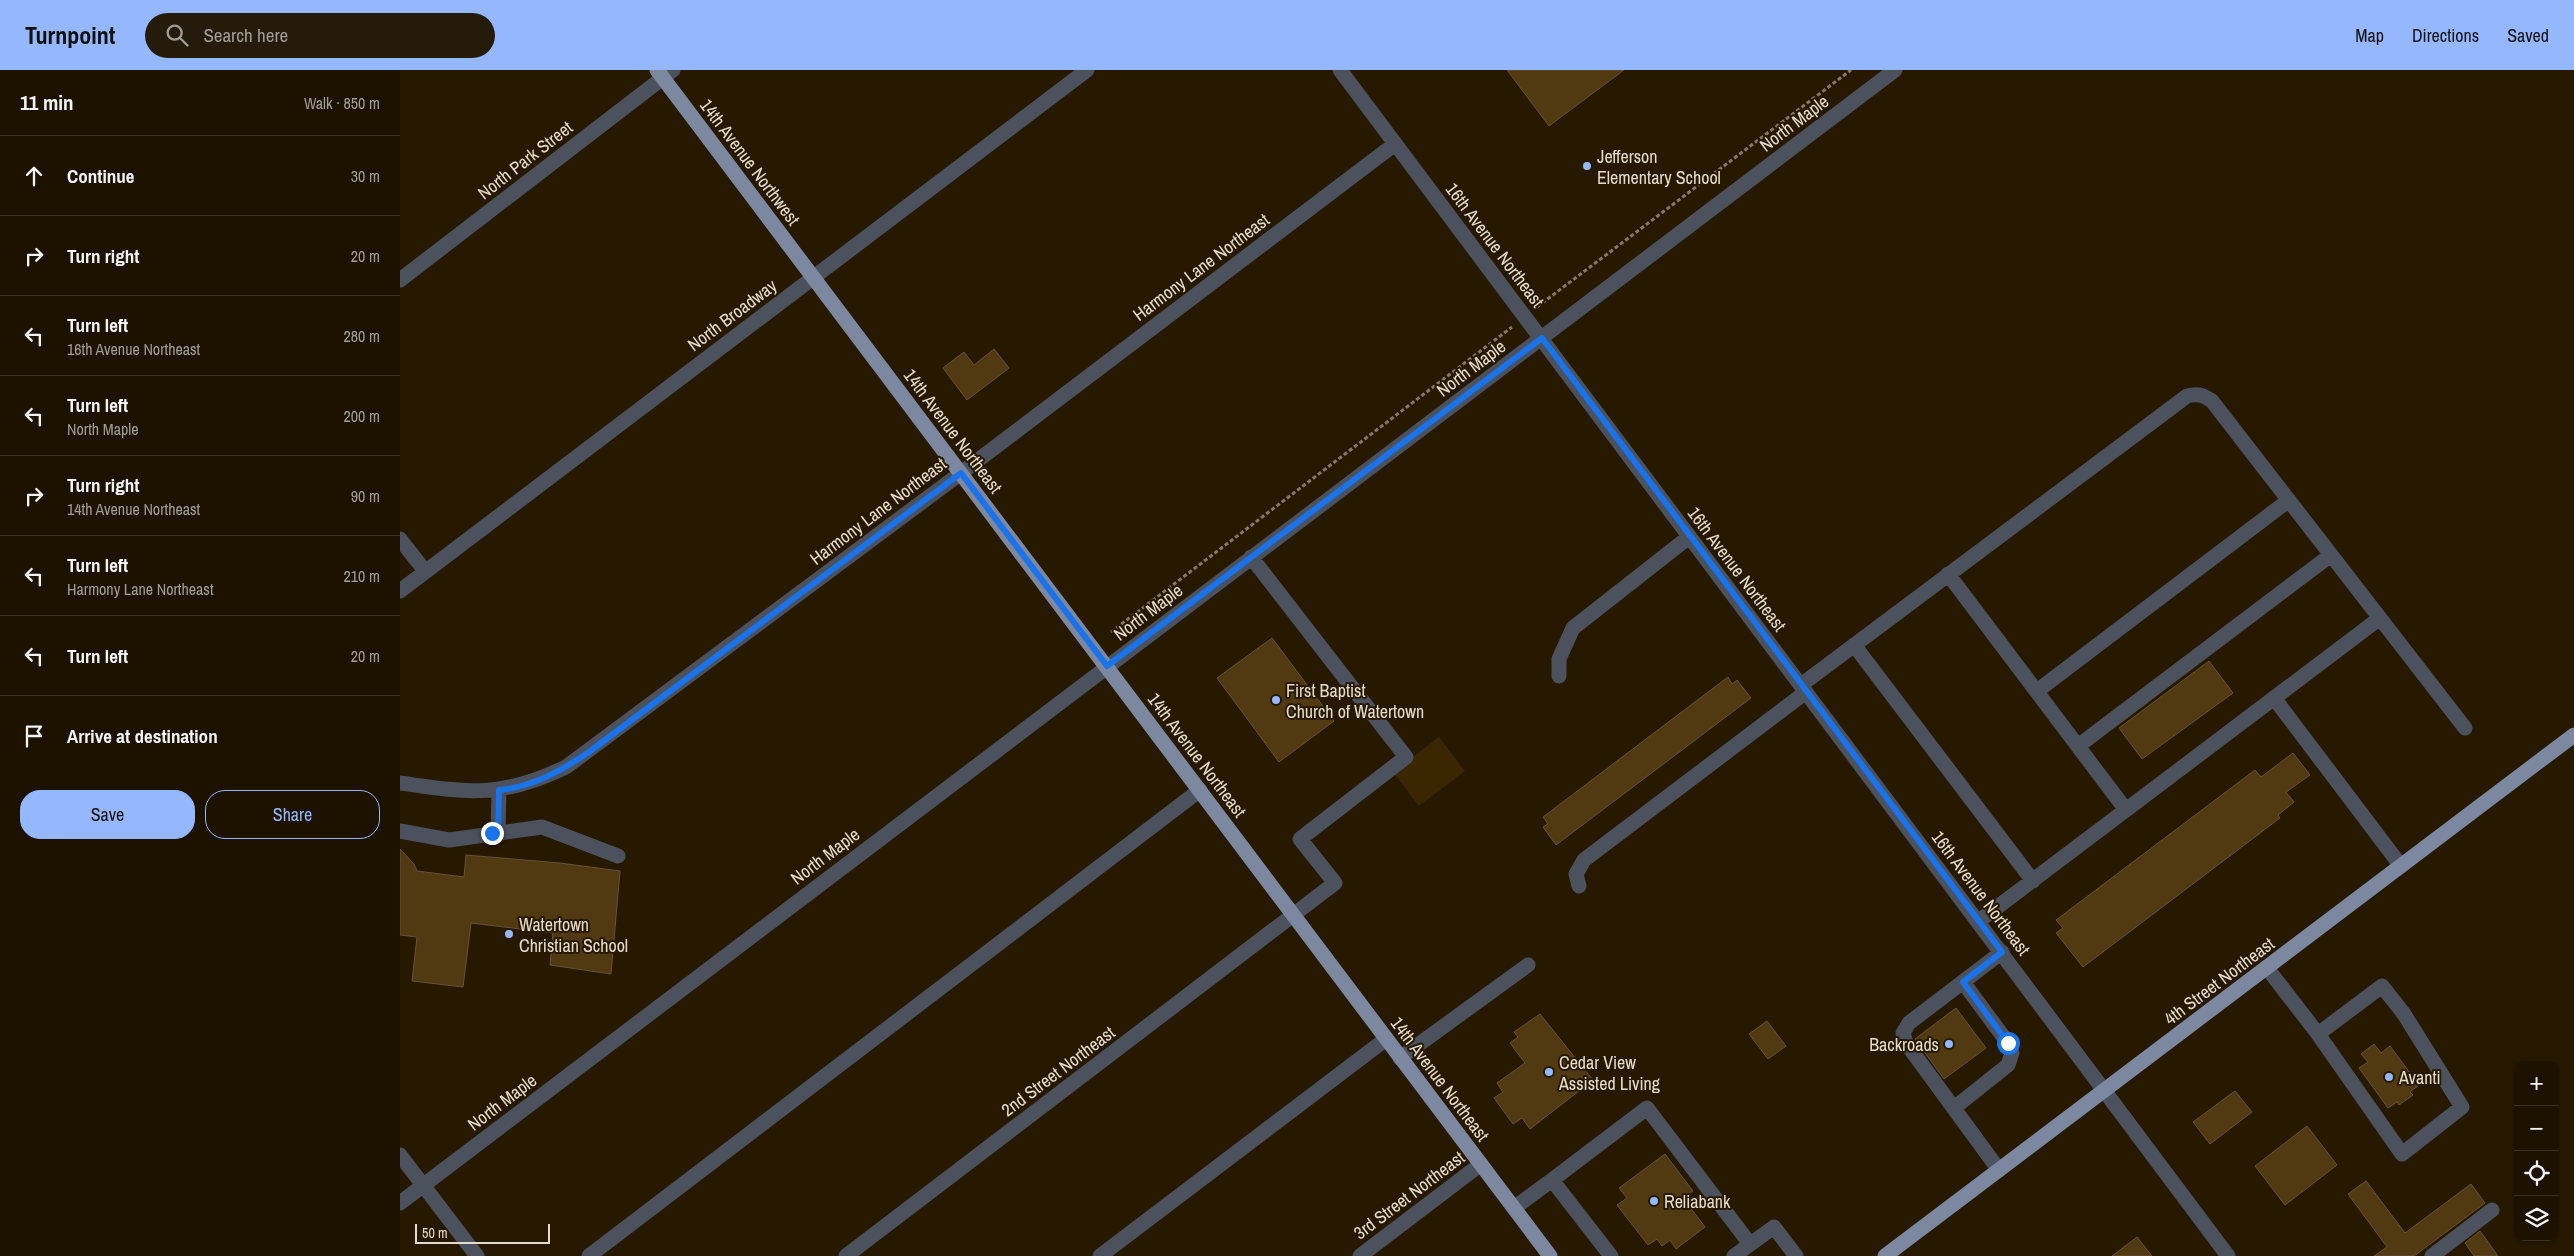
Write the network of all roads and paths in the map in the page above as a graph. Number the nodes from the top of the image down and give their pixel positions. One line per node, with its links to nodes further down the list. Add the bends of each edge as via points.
1 (1087, 70): 7 (street, North Broadway)
2 (1340, 70): 6 (street, 16th Avenue Northeast)
3 (1851, 70): 9 (path)
4 (1895, 70): 10 (street, North Maple)
5 (664, 73): 7 (main road, 14th Avenue Northwest); 8 (street, North Park Street)
6 (1395, 144): 9 (street, 16th Avenue Northeast); 11 (street, Harmony Lane Northeast)
7 (813, 277): 11 (main road, 14th Avenue Northeast); 17 (street, North Broadway)
8 (400, 280)
9 (1526, 317): 10 (street, 16th Avenue Northeast); 21 (path)
10 (1542, 338): 13 (street, 16th Avenue Northeast); 16 (street, North Maple)
11 (961, 473): 23 (main road, 14th Avenue Northeast); 32 (street, Harmony Lane Northeast, via 566,768 537,781)
12 (2289, 500): 15 (street); 18 (street, via 2212,401 2195,394 2187,396); 26 (street)
13 (1689, 537): 24 (street, via 1573,628 1559,659); 25 (street, 16th Avenue Northeast)
14 (400, 539): 17 (street)
15 (2331, 555): 20 (street); 30 (street)
16 (1251, 557): 23 (street, North Maple); 41 (street, 2nd Street Northeast, via 1406,757 1300,839 1335,883)
17 (425, 571): 19 (street, North Broadway)
18 (1948, 574): 22 (street); 26 (street)
19 (400, 591)
20 (2380, 618): 27 (street); 28 (street)
21 (1111, 632)
22 (1854, 645): 25 (street); 39 (street)
23 (1107, 666): 33 (main road, 14th Avenue Northeast); 56 (street, North Maple)
24 (1559, 676)
25 (1803, 688): 40 (street, via 1584,860 1576,874); 42 (street, 16th Avenue Northeast)
26 (2037, 691): 30 (street)
27 (2274, 698): 34 (street); 38 (street)
28 (2466, 728)
29 (2574, 735): 38 (main road, 4th Street Northeast)
30 (2078, 746): 34 (street)
31 (400, 782): 32 (street, Harmony Lane Northeast, via 455,790)
32 (499, 790): 36 (street)
33 (1200, 790): 41 (main road, 14th Avenue Northeast); 62 (street)
34 (2126, 810): 39 (street)
35 (400, 831): 36 (street, via 449,840)
36 (498, 832): 37 (street, via 542,827)
37 (618, 856)
38 (2401, 866): 45 (main road, 4th Street Northeast)
39 (2033, 881): 42 (street)
40 (1579, 886)
41 (1293, 916): 48 (main road, 14th Avenue Northeast); 63 (street, 2nd Street Northeast)
42 (1979, 922): 43 (street, 16th Avenue Northeast)
43 (2002, 952): 46 (street); 50 (street, 16th Avenue Northeast)
44 (1528, 965): 49 (street)
45 (2267, 968): 47 (street); 50 (main road, 4th Street Northeast)
46 (1963, 982): 51 (street, via 2012,1053 2008,1065); 51 (street, via 1909,1023 1903,1033 1906,1043)
47 (2318, 1034): 47 (street, via 2382,986 2404,1014 2462,1107 2402,1154)
48 (1386, 1039): 49 (main road, 14th Avenue Northeast); 64 (street)
49 (1400, 1058): 53 (main road, 14th Avenue Northeast)
50 (2106, 1090): 54 (main road, 4th Street Northeast); 71 (street, 16th Avenue Northeast)
51 (1954, 1108): 54 (street)
52 (400, 1155): 56 (street)
53 (1481, 1164): 58 (main road, 14th Avenue Northeast); 65 (street, 3rd Street Northeast)
54 (1999, 1170): 70 (main road, 4th Street Northeast)
55 (1552, 1180): 58 (street); 60 (street, via 1647,1108); 67 (street)
56 (423, 1186): 57 (street, North Maple); 61 (street)
57 (400, 1203)
58 (1514, 1208): 66 (main road, 14th Avenue Northeast)
59 (2492, 1210): 72 (street)
60 (1750, 1244): 68 (street); 69 (street, via 1774,1227)
61 (477, 1256)
62 (589, 1256)
63 (846, 1256)
64 (1100, 1256)
65 (1360, 1256)
66 (1550, 1256)
67 (1611, 1256)
68 (1734, 1256)
69 (1796, 1256)
70 (1885, 1256)
71 (2228, 1256)
72 (2432, 1256)

